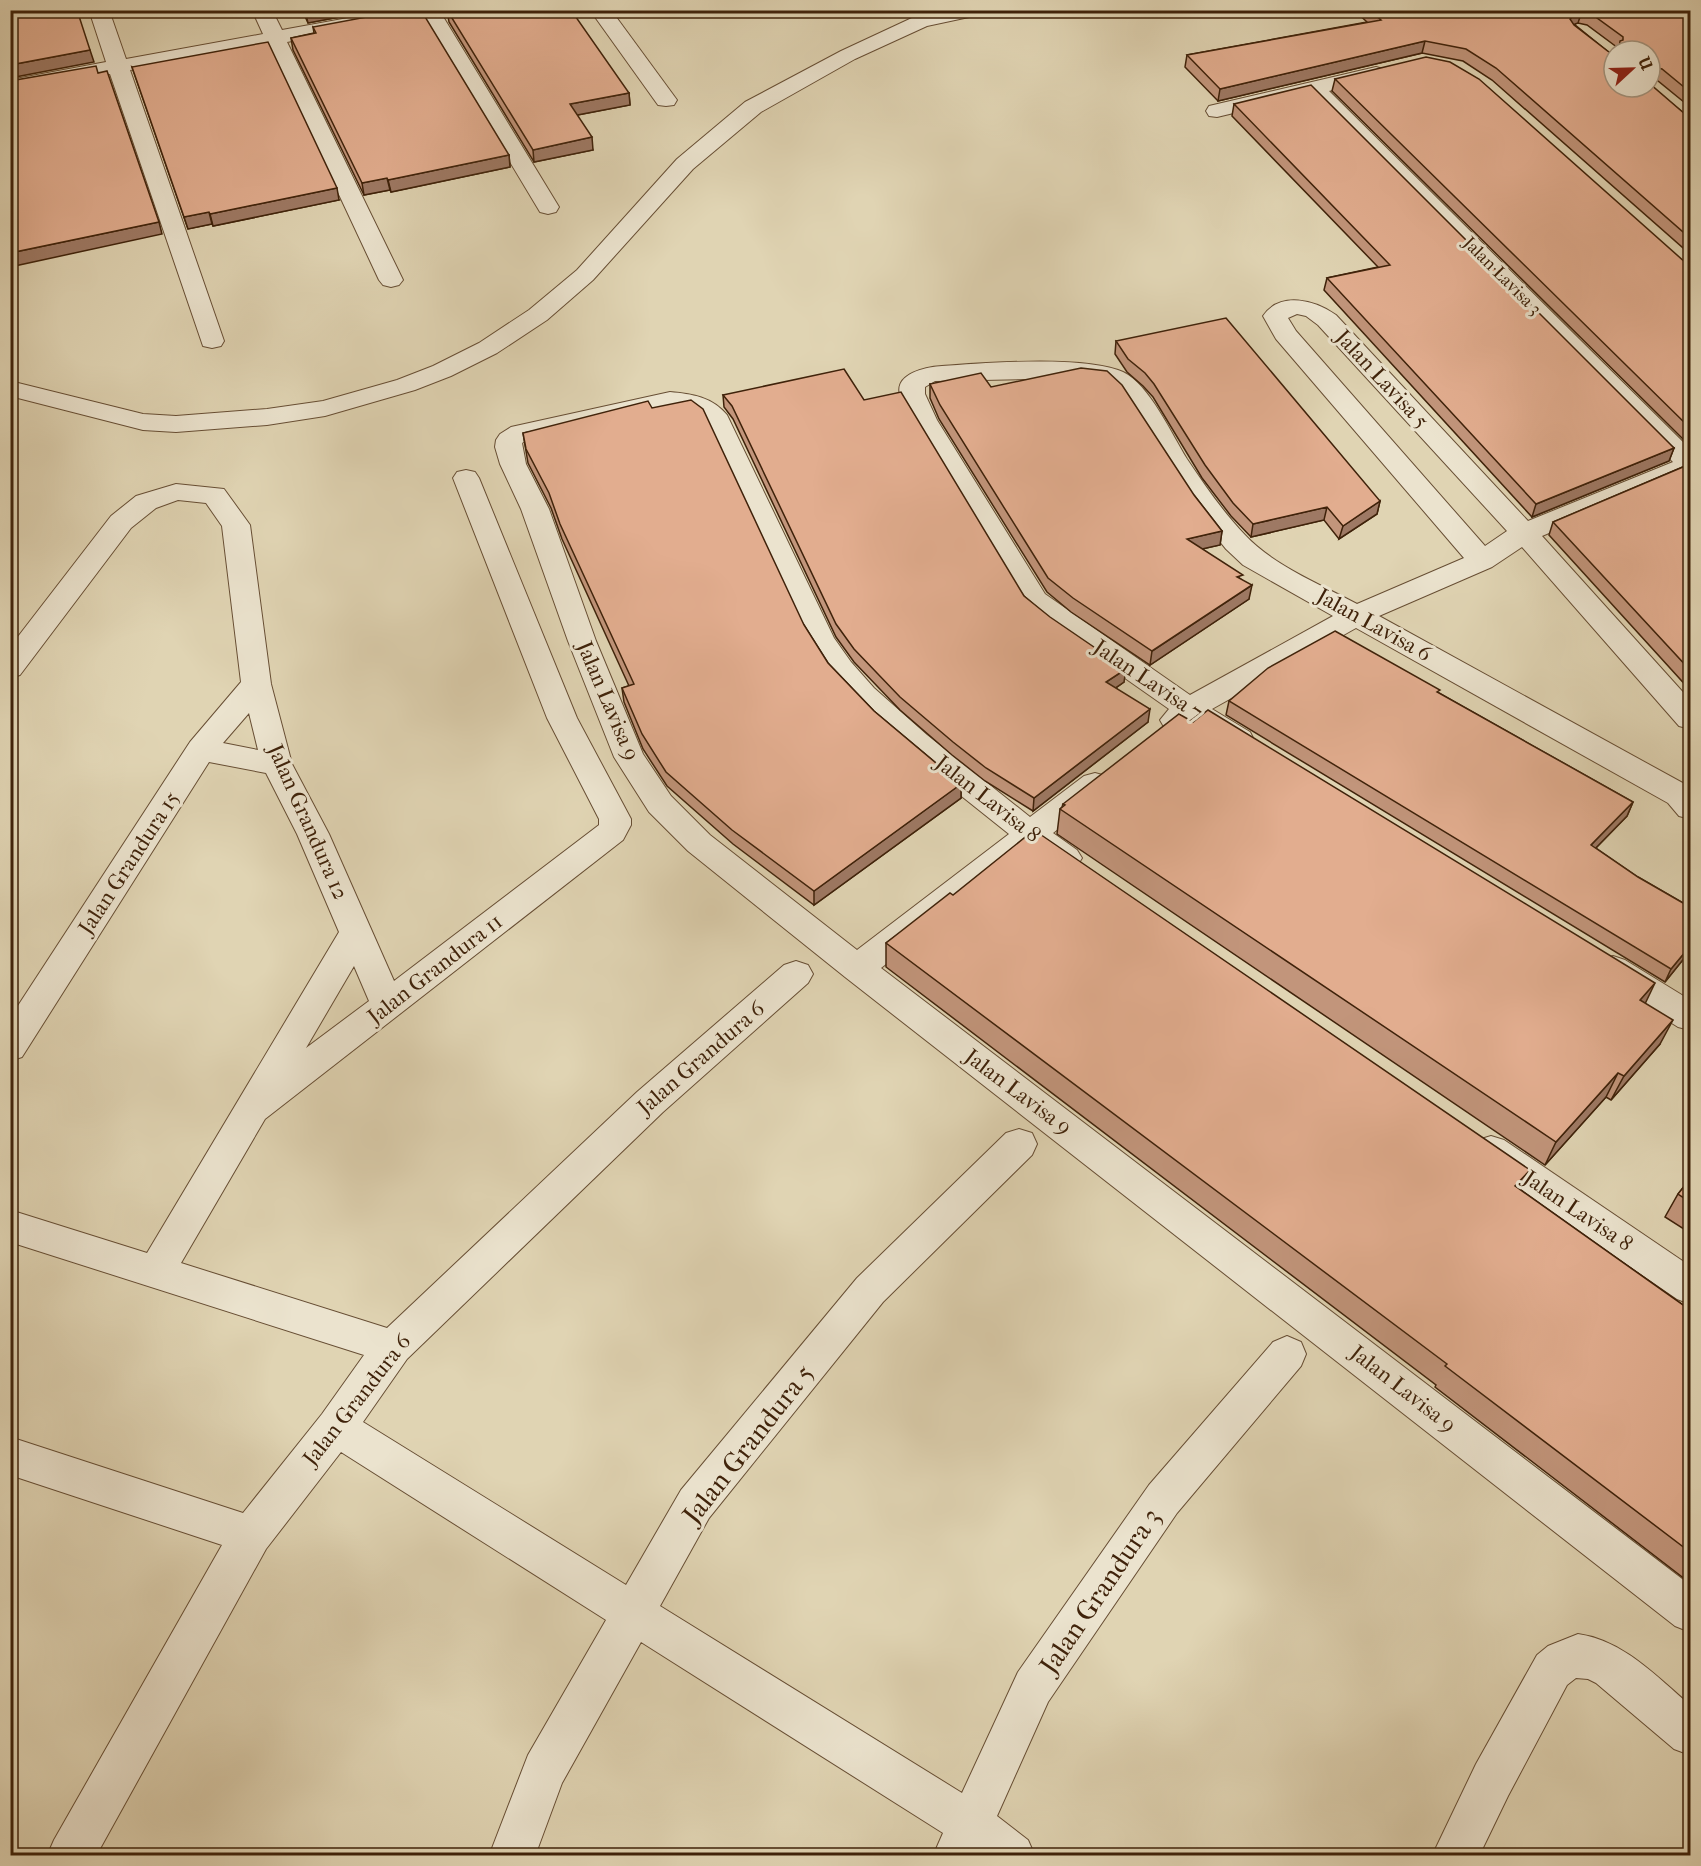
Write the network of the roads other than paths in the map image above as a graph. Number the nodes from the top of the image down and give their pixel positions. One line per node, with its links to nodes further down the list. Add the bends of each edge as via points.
1 (99, 10): 7 (street)
2 (262, 10): 6 (street)
3 (428, 10): 6 (street); 13 (street)
4 (600, 10): 11 (street)
5 (976, 10): 17 (street, via 921,21 848,54 753,107 685,164 585,275 538,315 488,348 442,371 325,408 176,424 143,422)
6 (275, 38): 7 (street); 14 (street)
7 (116, 66): 9 (street); 15 (street)
8 (1390, 69): 10 (street)
9 (10, 86)
10 (1314, 88): 12 (street); 19 (street, Jalan Lavisa 3)
11 (666, 100)
12 (1217, 111)
13 (548, 207)
14 (391, 280)
15 (212, 341)
16 (1115, 378): 23 (street, Jalan Lavisa 6, via 1132,392 1210,511 1241,549); 26 (street, Jalan Lavisa 7, via 1071,370 931,374 917,380 912,394 1035,601)
17 (10, 388)
18 (703, 406): 34 (street, Jalan Lavisa 8, via 718,420 776,548 836,666 866,699 961,782); 38 (street, Jalan Lavisa 9, via 670,400 520,434 509,440 508,447 628,757 660,804 699,843)
19 (1690, 464): 21 (street)
20 (466, 478): 40 (street, Jalan Grandura 11, via 562,718 615,825 612,832)
21 (1524, 533): 22 (street); 22 (street, Jalan Lavisa 5, via 1327,320 1312,308 1302,306 1275,316 1285,333); 27 (street, Jalan Lavisa 5)
22 (1482, 561): 23 (street)
23 (1357, 615): 26 (street); 33 (street, Jalan Lavisa 6, via 1679,795)
24 (10, 668): 25 (street, Jalan Grandura 12, via 121,522 146,502 176,492 214,495 236,525)
25 (256, 684): 29 (street, Jalan Grandura 15); 31 (street, Jalan Grandura 12)
26 (1189, 709): 28 (street); 30 (street, Jalan Lavisa 7)
27 (1690, 719)
28 (1151, 739)
29 (201, 750): 31 (street); 42 (street, Jalan Grandura 15)
30 (1259, 752)
31 (277, 764): 36 (street, Jalan Grandura 12)
32 (1114, 768): 34 (street)
33 (1690, 808)
34 (1030, 835): 35 (street, Jalan Lavisa 8); 38 (street)
35 (1089, 873)
36 (356, 933): 40 (street, Jalan Grandura 12); 43 (street, Jalan Grandura 11)
37 (1590, 955): 41 (street)
38 (856, 968): 54 (street, Jalan Lavisa 9)
39 (796, 974): 49 (street, Jalan Grandura 6, via 650,1102)
40 (388, 1006): 43 (street, Jalan Grandura 11)
41 (1690, 1017)
42 (10, 1047)
43 (250, 1110): 47 (street, Jalan Grandura 11)
44 (1466, 1134): 48 (street, Jalan Lavisa 8)
45 (1019, 1144): 55 (street, Jalan Grandura 5, via 870,1290 695,1504)
46 (10, 1226): 47 (street)
47 (156, 1272): 49 (street)
48 (1690, 1287)
49 (393, 1347): 51 (street, Jalan Grandura 6)
50 (1287, 1354): 57 (street, Jalan Grandura 3, via 1162,1499 1034,1687)
51 (336, 1426): 53 (street, Jalan Grandura 6); 55 (street)
52 (10, 1456): 53 (street)
53 (251, 1535): 58 (street, Jalan Grandura 6)
54 (1690, 1611)
55 (633, 1613): 57 (street); 59 (street, Jalan Grandura 5, via 544,1771)
56 (1690, 1733): 61 (street, via 1594,1658 1578,1656 1563,1661 1552,1670)
57 (963, 1840): 60 (street)
58 (70, 1856)
59 (512, 1856)
60 (1012, 1856)
61 (1455, 1856)

